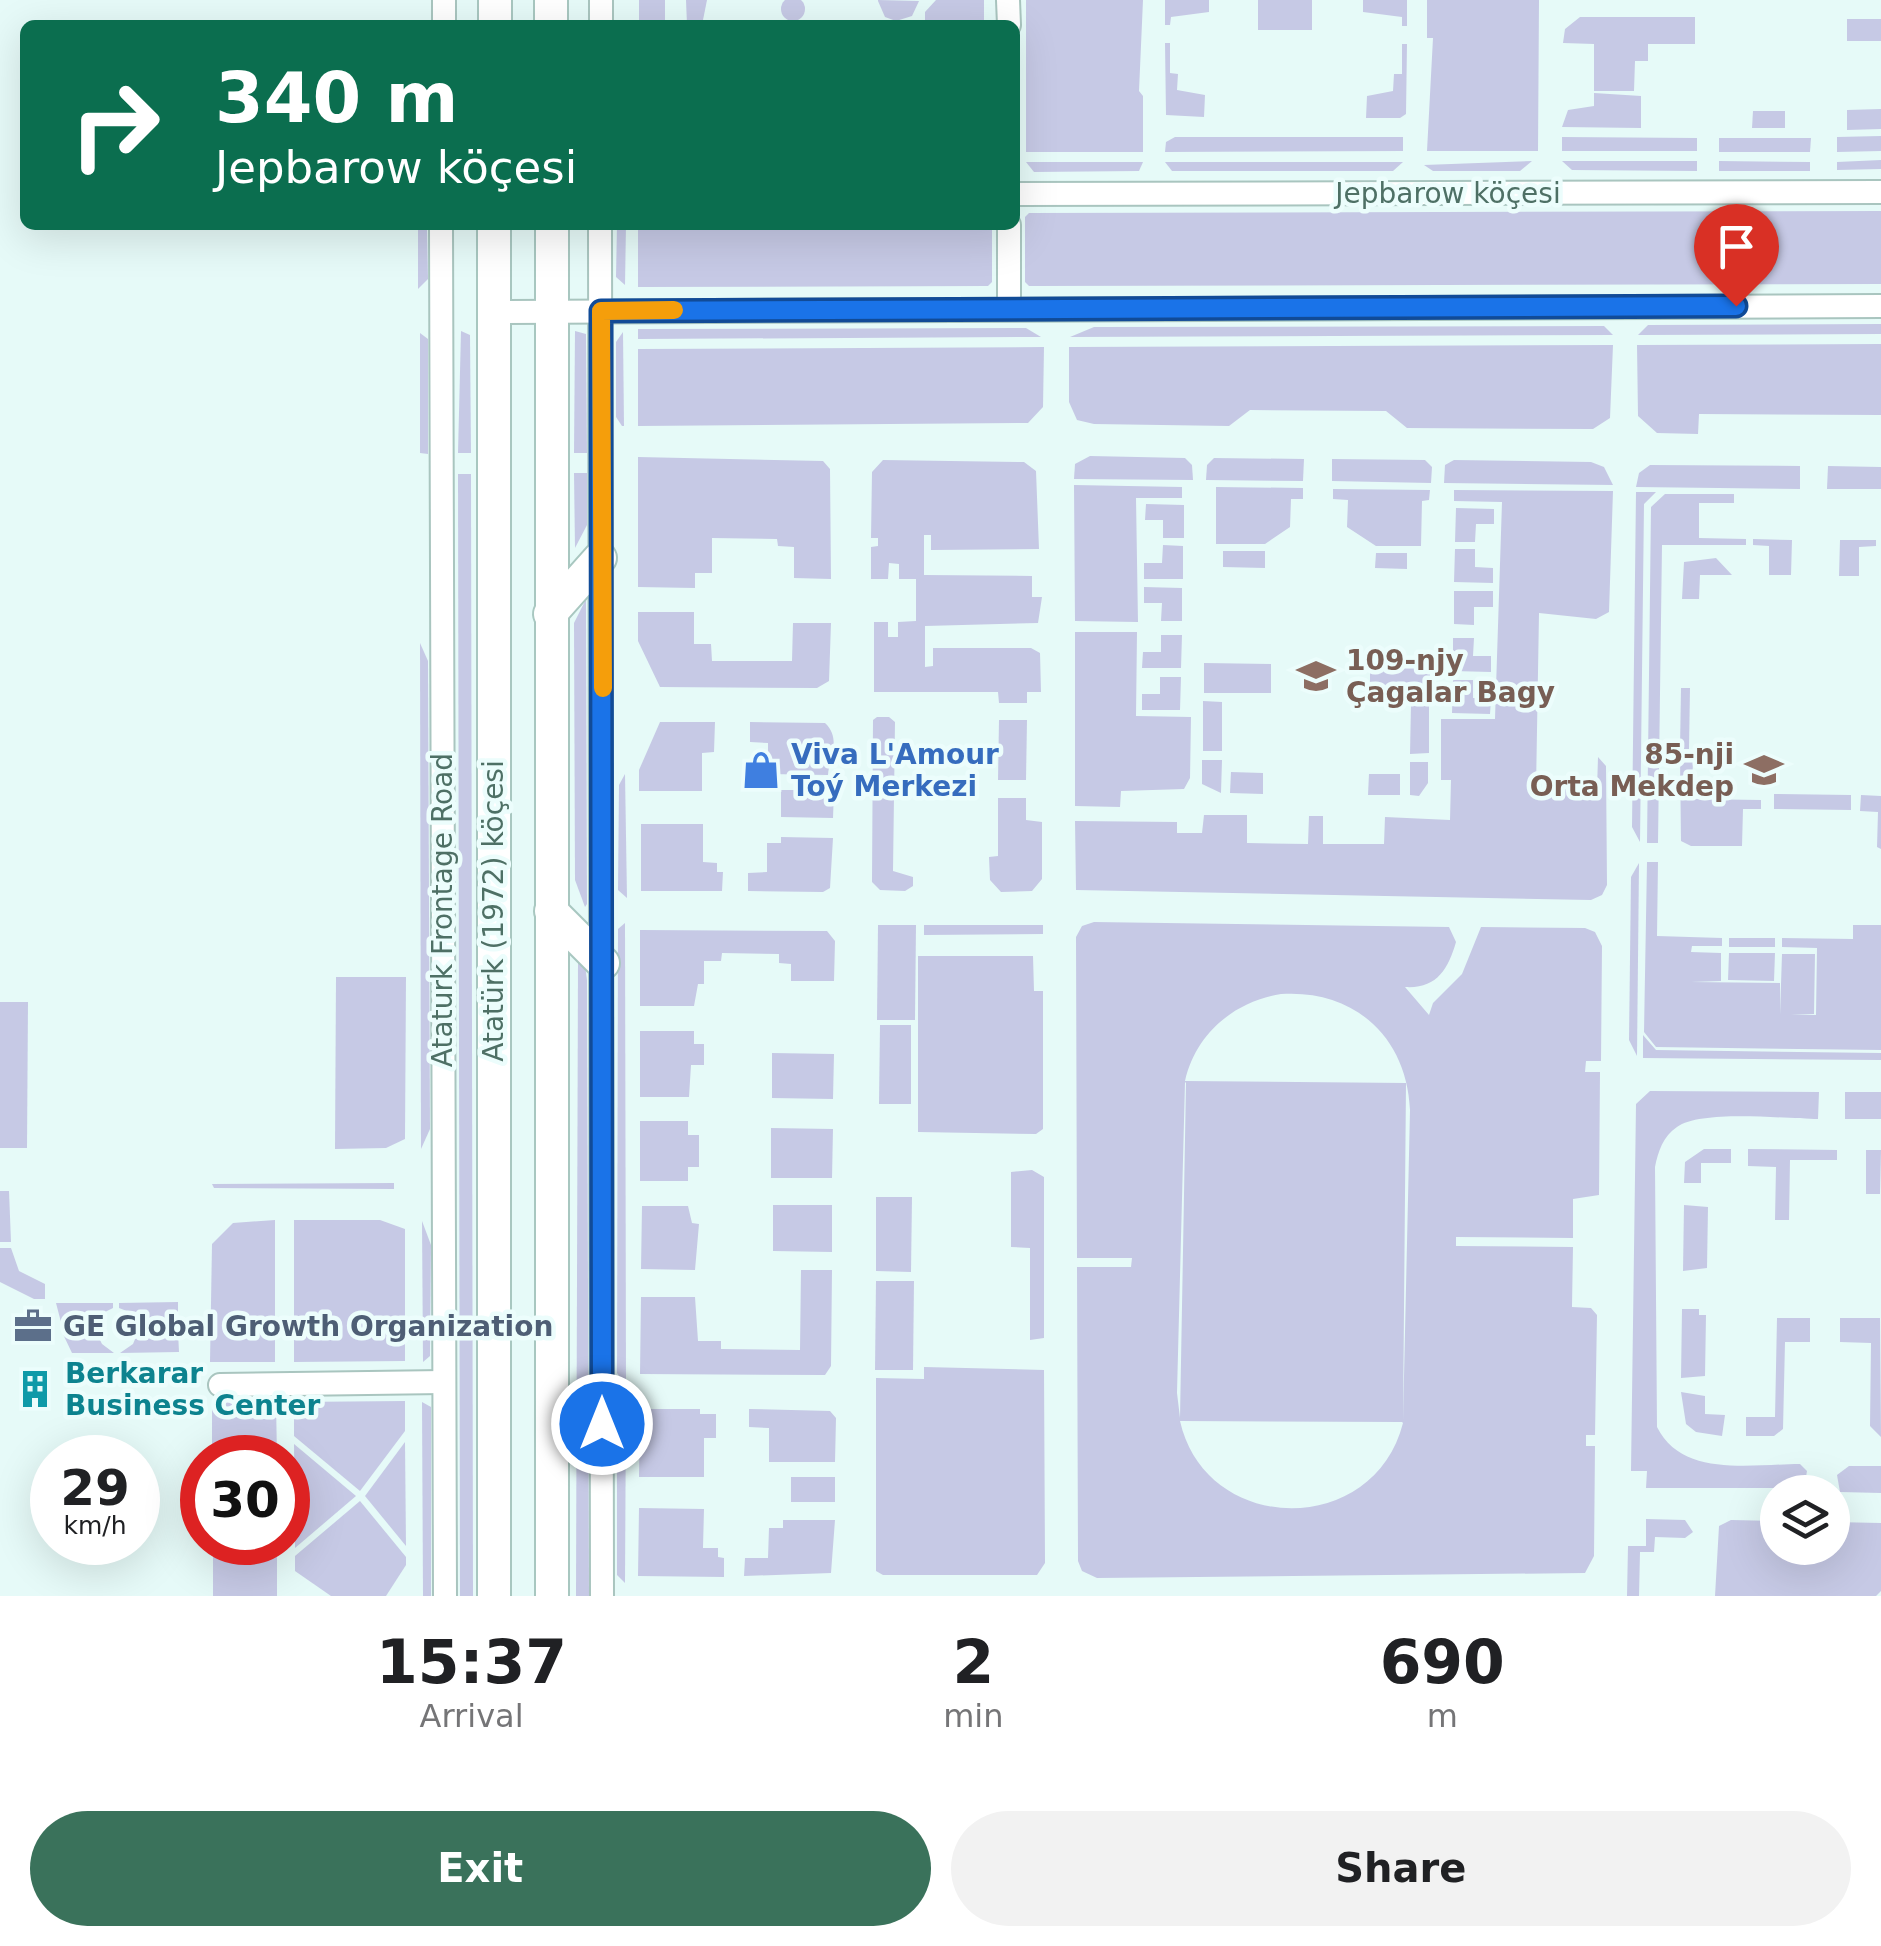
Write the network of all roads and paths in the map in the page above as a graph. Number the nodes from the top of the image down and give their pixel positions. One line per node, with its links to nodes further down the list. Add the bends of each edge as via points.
1 (1881, 192): 2 (street, Jepbarow köçesi)
2 (1020, 194)
3 (441, 230): 17 (street, Ataturk Frontage Road)
4 (494, 230): 12 (main road, Atatürk (1972) köçesi)
5 (552, 230): 10 (main road, Atatürk (1972) köçesi)
6 (600, 230): 11 (street)
7 (1009, 230): 9 (street)
8 (1881, 306): 9 (street)
9 (1009, 309): 11 (street)
10 (551, 311): 11 (street); 12 (street); 14 (main road, Atatürk (1972) köçesi)
11 (601, 311): 13 (street)
12 (493, 312): 20 (main road, Atatürk (1972) köçesi)
13 (600, 558): 14 (main road); 16 (street)
14 (550, 614): 15 (main road, Atatürk (1972) köçesi)
15 (551, 911): 16 (main road); 21 (main road, Atatürk (1972) köçesi)
16 (603, 963): 22 (street)
17 (444, 1382): 18 (street); 19 (street, Ataturk Frontage Road)
18 (220, 1385)
19 (445, 1596)
20 (494, 1596)
21 (552, 1596)
22 (602, 1596)

